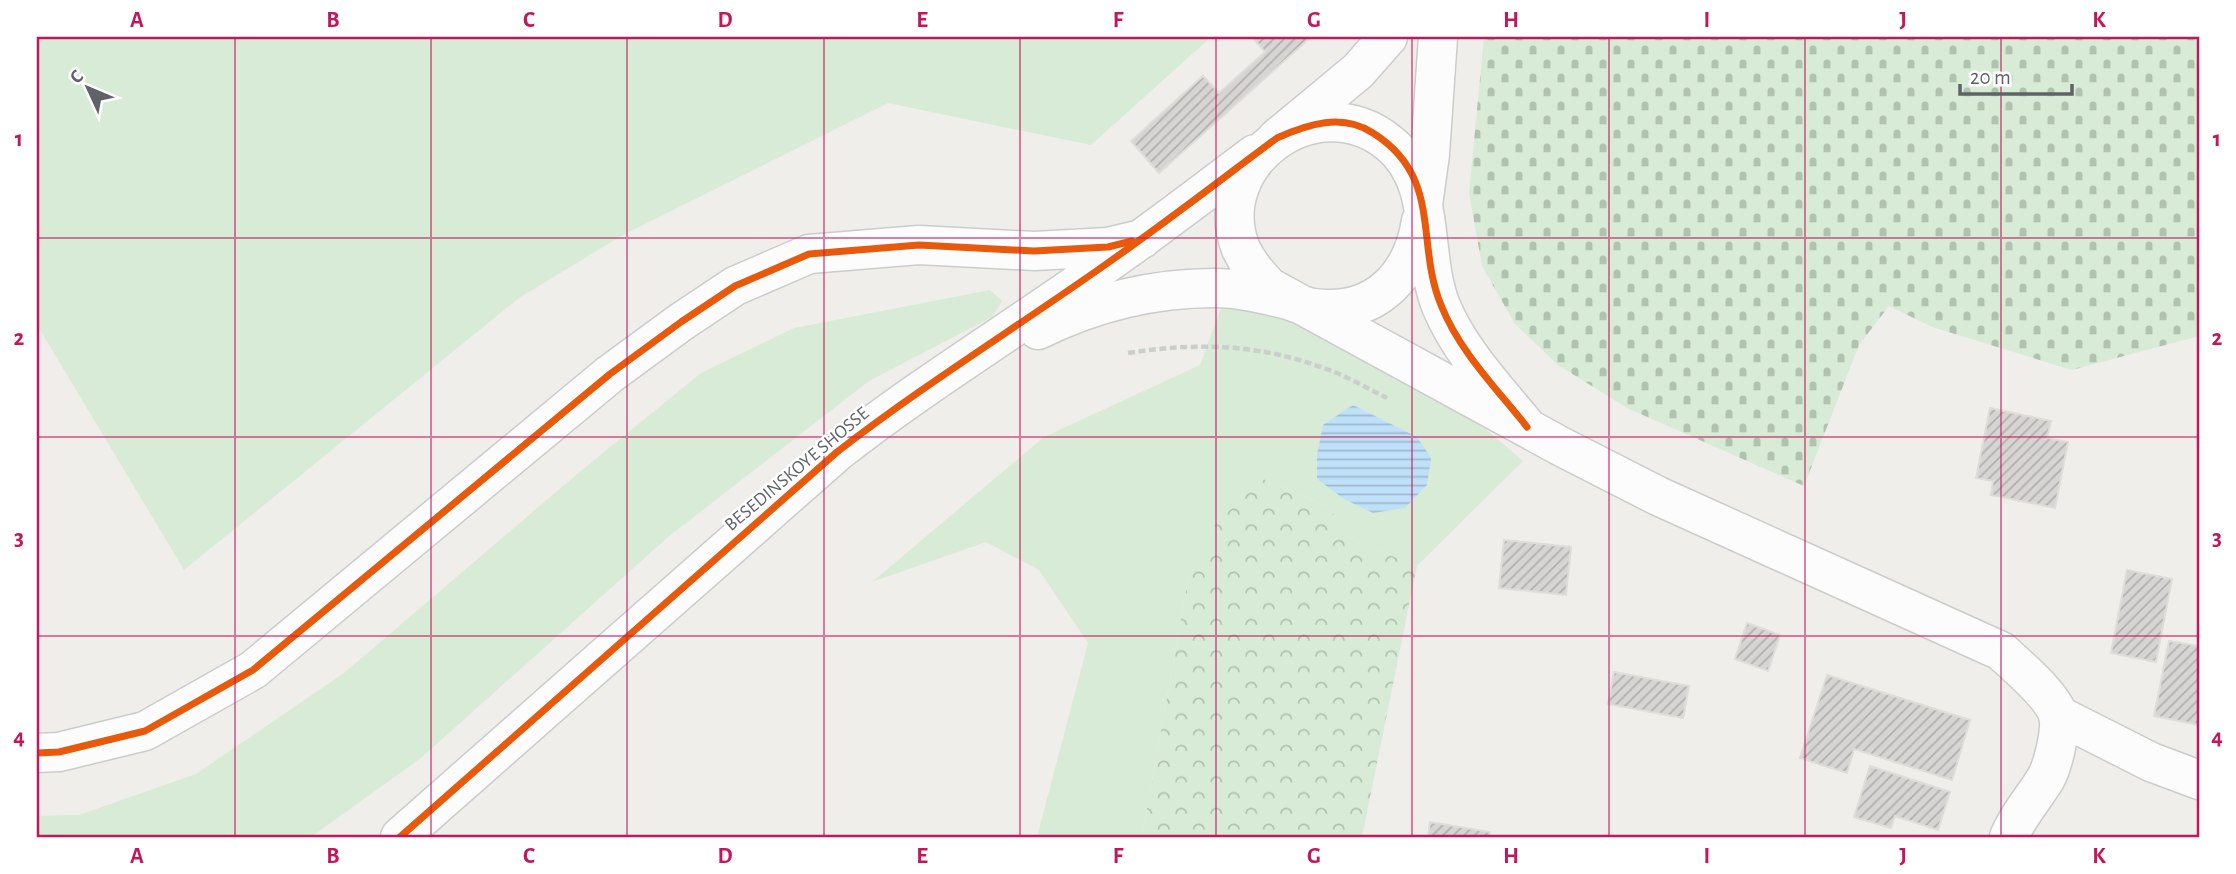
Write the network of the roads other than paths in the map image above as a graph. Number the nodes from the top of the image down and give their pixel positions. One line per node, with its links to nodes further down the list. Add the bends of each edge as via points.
1 (1388, 37): 3 (street, via 1358,71)
2 (1438, 37): 4 (street)
3 (1277, 138): 4 (street, via 1322,122 1369,130 1406,161); 5 (street, BESEDINSKOYE SHOSSE); 6 (street, via 1245,175 1237,198 1236,223 1252,269)
4 (1423, 205): 6 (street, via 1413,256 1384,292 1338,309); 8 (street, via 1441,307 1468,353)
5 (1142, 239): 7 (street, BESEDINSKOYE SHOSSE); 11 (street, via 1108,247 1047,251 919,245 809,254 736,286 610,374 253,670 145,731)
6 (1290, 301): 7 (street, BESEDINSKOYE SHOSSE, via 1218,288 1138,295 1052,323); 8 (street)
7 (949, 373): 9 (street, BESEDINSKOYE SHOSSE, via 894,407 836,452)
8 (1527, 427): 10 (street, via 1658,496 2001,651 2039,685)
9 (555, 702): 13 (street, BESEDINSKOYE SHOSSE); 14 (street)
10 (2058, 715): 12 (street, via 2151,762); 15 (street, via 2057,744 2047,775)
11 (37, 753)
12 (2199, 780)
13 (400, 837)
14 (437, 837)
15 (2009, 837)

